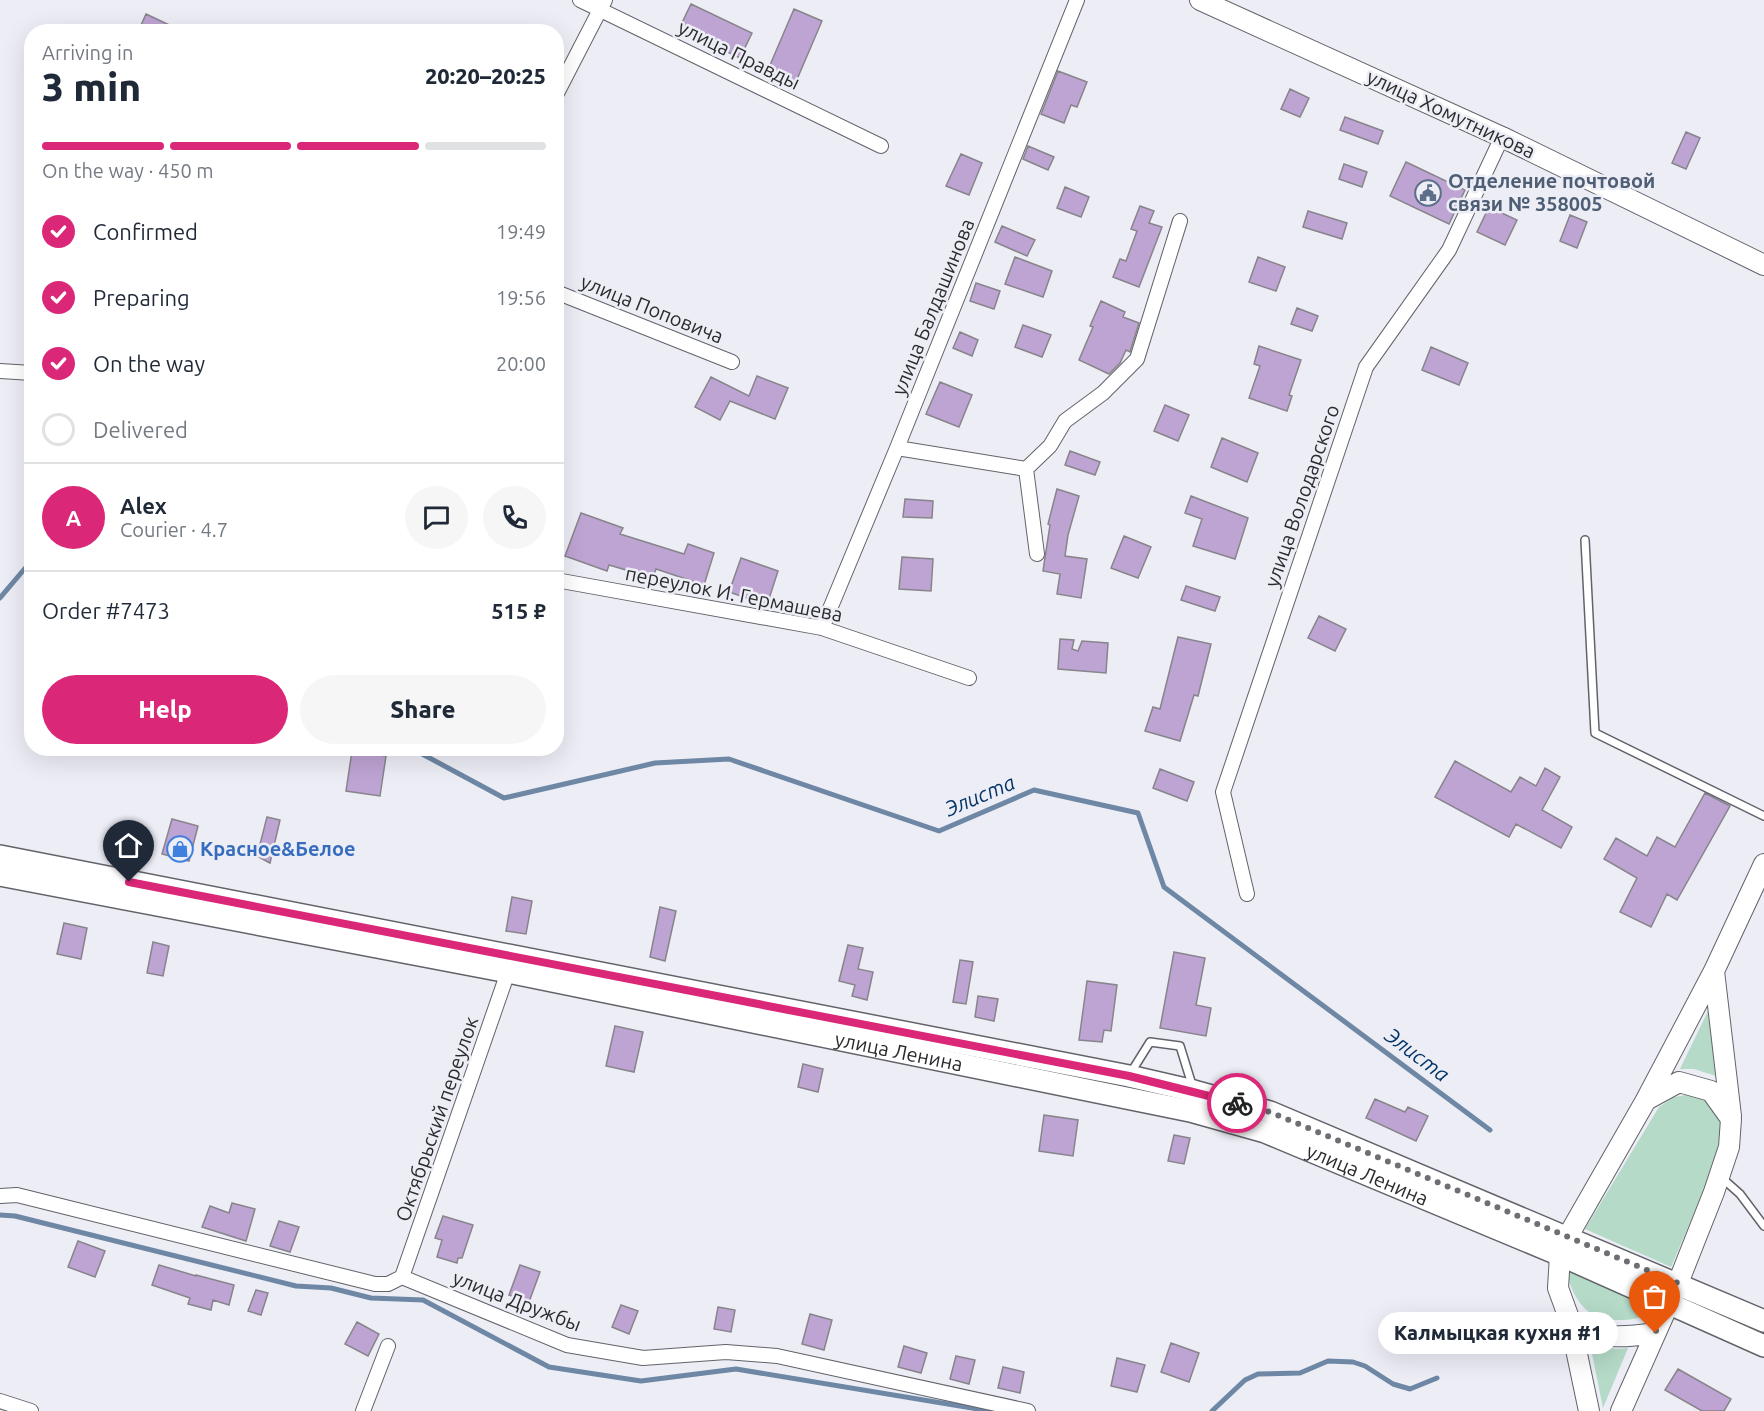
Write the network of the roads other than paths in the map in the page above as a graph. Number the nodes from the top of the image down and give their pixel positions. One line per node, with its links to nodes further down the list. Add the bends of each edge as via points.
1 (580, 0): 4 (street, улица Правды)
2 (1077, 0): 14 (street, улица Балдашинова)
3 (1200, 0): 6 (street, улица Хомутникова)
4 (603, 5): 5 (street); 7 (street, улица Правды)
5 (564, 80)
6 (1502, 137): 9 (street, улица Хомутникова); 25 (street, улица Володарского, via 1449,250 1366,367 1223,792)
7 (881, 146)
8 (1180, 221): 15 (street, via 1137,359 1103,393 1065,421 1050,446)
9 (1764, 265)
10 (564, 295): 11 (street, улица Поповича)
11 (732, 362)
12 (0, 371): 13 (street)
13 (24, 372)
14 (897, 448): 15 (street); 19 (street, улица Балдашинова)
15 (1026, 469): 17 (street)
16 (1585, 540): 21 (lane, via 1595,733)
17 (1037, 554)
18 (564, 581): 19 (street, переулок И. Гермашева)
19 (822, 628): 20 (street, переулок И. Гермашева)
20 (969, 678)
21 (1764, 816)
22 (0, 856): 28 (main road, улица Ленина)
23 (1764, 864): 26 (street)
24 (0, 875): 27 (main road, улица Ленина)
25 (1247, 894)
26 (1714, 970): 30 (street); 31 (street)
27 (508, 972): 35 (main road, улица Ленина, via 1201,1114 1265,1132); 36 (street, Октябрьский переулок)
28 (1129, 1076): 29 (main road, улица Ленина); 29 (lane, via 1150,1042 1180,1046)
29 (1194, 1090): 35 (main road, улица Ленина, via 1270,1112)
30 (1646, 1100): 31 (street, via 1679,1082 1711,1091); 35 (street)
31 (1731, 1119): 32 (street, via 1729,1147)
32 (1720, 1176): 34 (lane, via 1740,1194); 37 (street)
33 (0, 1196): 36 (street, via 17,1195 375,1284)
34 (1764, 1226)
35 (1564, 1246): 37 (main road, улица Ленина); 38 (main road, улица Ленина); 39 (street, via 1558,1288)
36 (402, 1278): 47 (street, улица Дружбы, via 567,1345 643,1358 726,1353 777,1356)
37 (1678, 1283): 38 (street); 40 (main road, улица Ленина)
38 (1668, 1305): 41 (street); 43 (main road, улица Ленина)
39 (1570, 1321): 41 (street, via 1588,1332 1623,1337); 48 (street)
40 (1764, 1321)
41 (1655, 1333): 49 (street)
42 (387, 1346): 46 (street)
43 (1764, 1347)
44 (0, 1401): 45 (street)
45 (31, 1411)
46 (363, 1411)
47 (1028, 1411)
48 (1589, 1411)
49 (1621, 1411)

